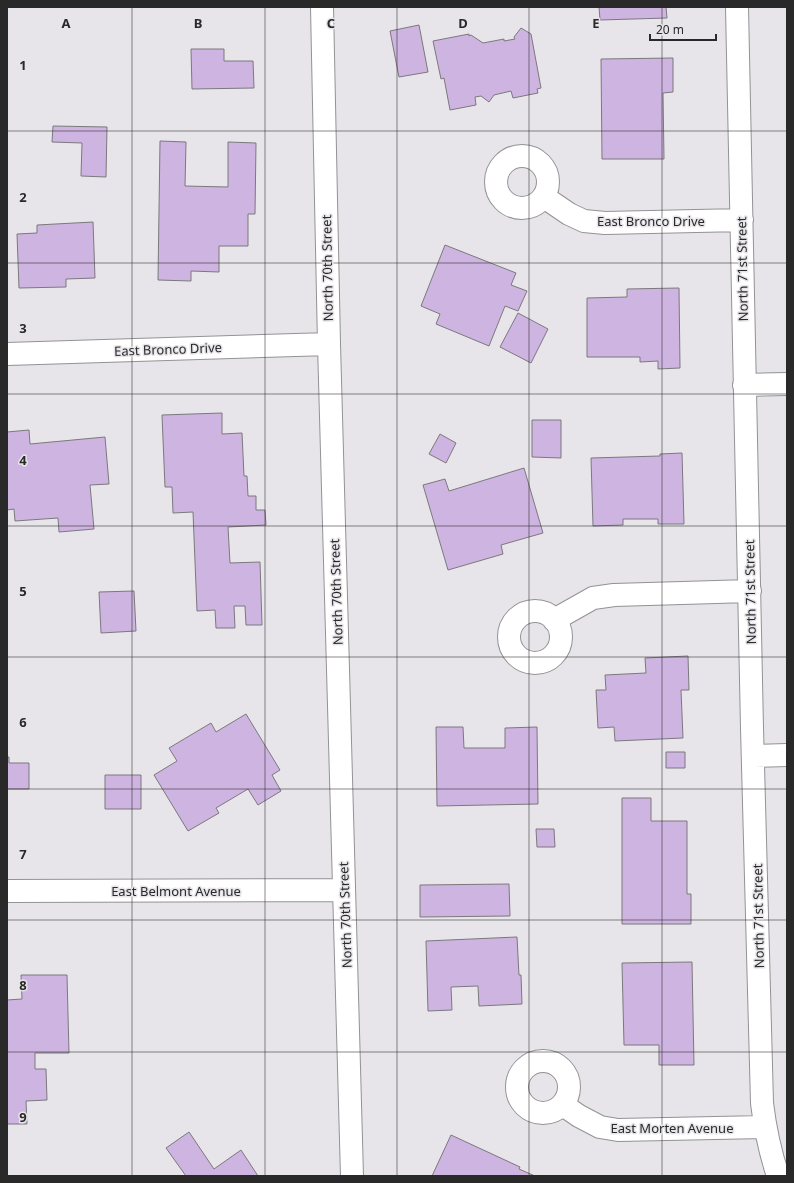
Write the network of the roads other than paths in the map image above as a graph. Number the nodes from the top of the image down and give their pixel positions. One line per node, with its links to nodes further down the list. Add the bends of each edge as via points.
1 (322, 7): 5 (street, North 70th Street)
2 (737, 7): 4 (street, North 71st Street)
3 (544, 197): 4 (street, East Bronco Drive, via 584,221 605,223)
4 (742, 220): 8 (street, North 71st Street)
5 (329, 344): 6 (street, East Bronco Drive); 13 (street, North 70th Street)
6 (7, 354)
7 (787, 384): 8 (street)
8 (744, 385): 9 (street, North 71st Street)
9 (750, 591): 10 (street, via 614,595 593,598); 12 (street, North 71st Street)
10 (554, 620)
11 (787, 755): 12 (street)
12 (754, 756): 16 (street, North 71st Street, via 762,1103)
13 (344, 890): 14 (street, East Belmont Avenue); 17 (street, North 70th Street)
14 (7, 891)
15 (563, 1105): 16 (street, East Morten Avenue, via 600,1127 618,1130)
16 (765, 1127): 18 (street, North 71st Street)
17 (352, 1176)
18 (778, 1176)

